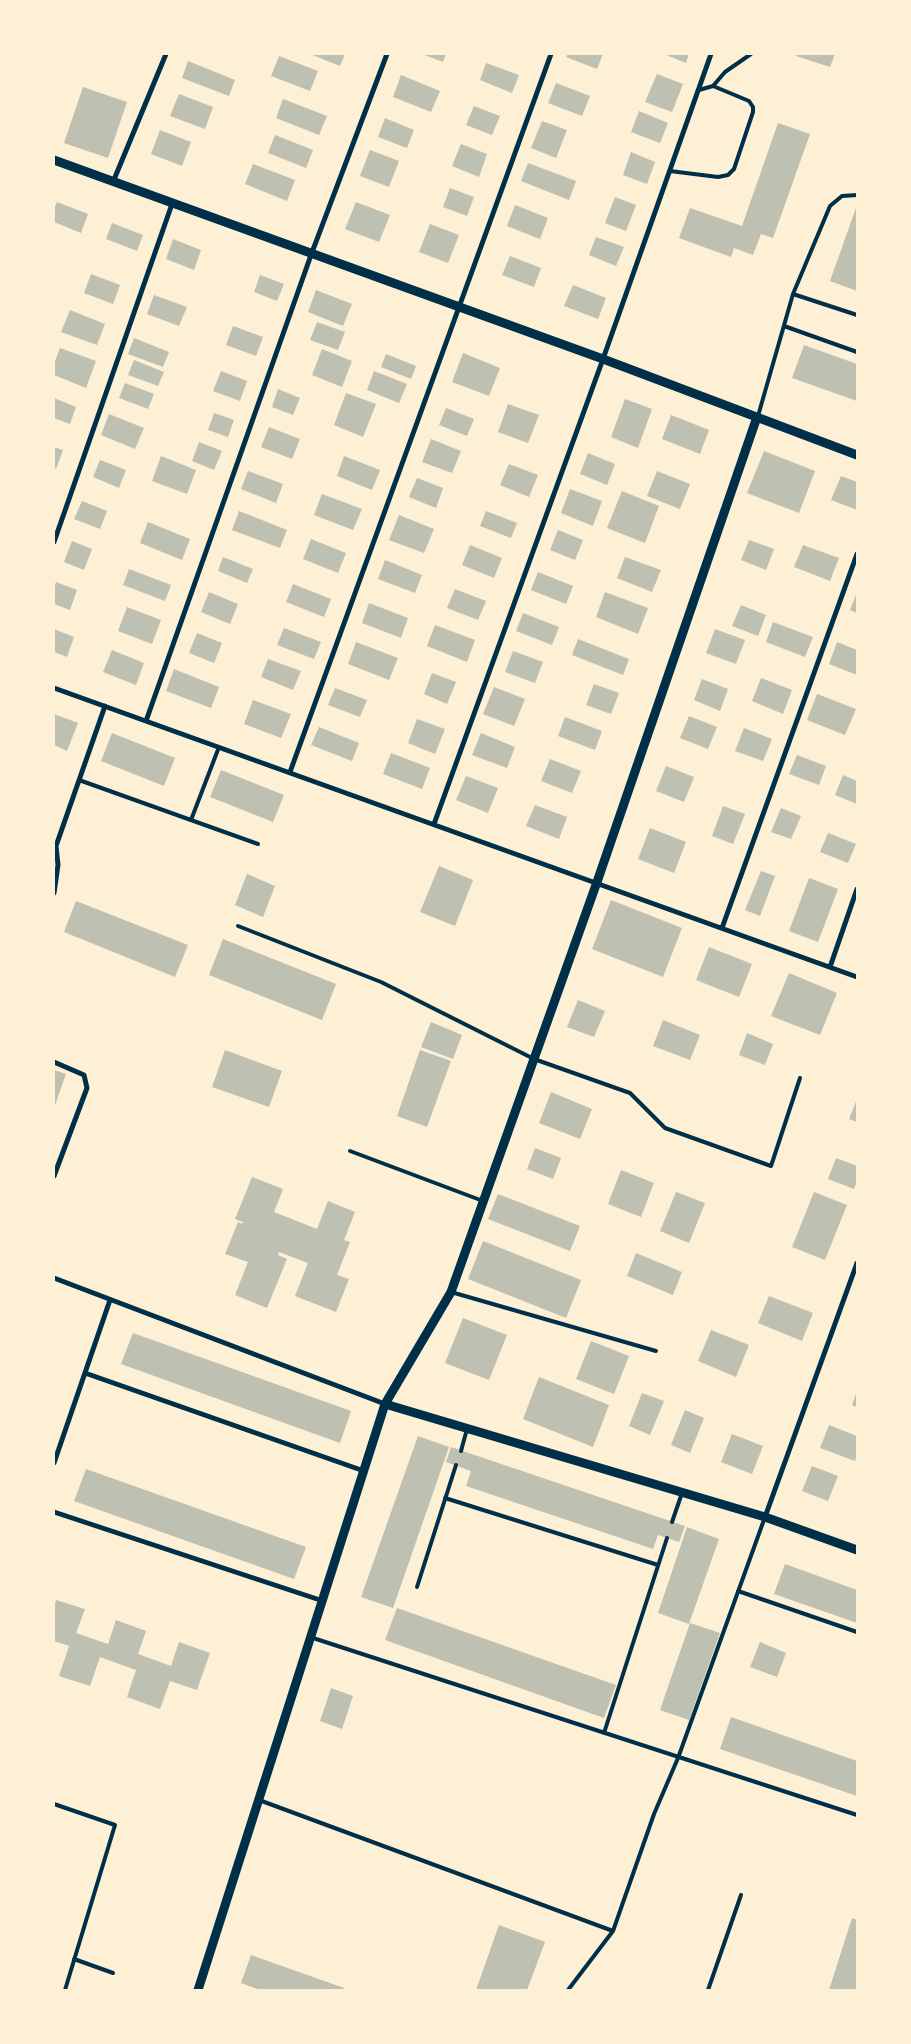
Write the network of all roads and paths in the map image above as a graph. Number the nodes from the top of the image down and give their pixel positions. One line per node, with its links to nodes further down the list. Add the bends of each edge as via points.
1 (166, 54): 10 (street)
2 (387, 54): 13 (street)
3 (552, 54): 15 (street)
4 (712, 54): 7 (street)
5 (751, 54): 6 (lane, via 725,72)
6 (713, 86): 7 (lane); 9 (lane, via 749,101 753,107 734,169 728,175 718,177)
7 (699, 90): 9 (street)
8 (54, 160): 10 (street)
9 (670, 171): 19 (street)
10 (113, 182): 12 (street)
11 (857, 195): 14 (lane, via 842,196 830,206)
12 (172, 204): 13 (street); 22 (street)
13 (311, 255): 15 (street); 26 (street)
14 (793, 294): 16 (lane); 17 (lane)
15 (459, 308): 19 (street); 28 (street)
16 (857, 315)
17 (784, 326): 18 (lane); 20 (lane)
18 (857, 352)
19 (603, 359): 20 (street); 31 (street)
20 (757, 417): 21 (street); 33 (street)
21 (857, 455)
22 (54, 542)
23 (857, 554): 37 (street)
24 (54, 688): 25 (street)
25 (105, 706): 26 (street); 29 (street)
26 (146, 721): 27 (street)
27 (219, 747): 28 (street); 30 (lane)
28 (290, 772): 31 (street)
29 (79, 780): 30 (lane); 35 (street, via 56,846 58,865)
30 (191, 820): 32 (lane)
31 (434, 824): 33 (street)
32 (258, 844)
33 (597, 882): 37 (street); 40 (street)
34 (857, 889): 38 (street)
35 (54, 892)
36 (238, 926): 40 (lane, via 380,982)
37 (722, 928): 38 (street)
38 (830, 967): 39 (street)
39 (857, 977)
40 (534, 1058): 42 (lane, via 630,1093 665,1128 771,1166); 45 (street)
41 (54, 1062): 44 (street, via 84,1075 87,1088)
42 (800, 1078)
43 (350, 1151): 45 (lane)
44 (54, 1176)
45 (483, 1201): 48 (street)
46 (857, 1263): 61 (street)
47 (54, 1278): 49 (street)
48 (450, 1292): 50 (lane); 52 (street)
49 (110, 1300): 51 (street); 52 (street)
50 (656, 1351)
51 (85, 1373): 55 (street); 57 (street)
52 (385, 1404): 53 (street); 57 (street)
53 (468, 1428): 54 (lane); 58 (street)
54 (460, 1451)
55 (54, 1463)
56 (456, 1466): 59 (lane)
57 (364, 1471): 68 (street)
58 (682, 1492): 61 (street); 62 (lane)
59 (445, 1498): 65 (lane); 66 (lane)
60 (54, 1512): 68 (street)
61 (765, 1516): 64 (street); 67 (lane)
62 (672, 1522)
63 (667, 1538): 65 (lane)
64 (857, 1550)
65 (658, 1565): 71 (lane)
66 (417, 1587)
67 (738, 1591): 69 (lane); 72 (lane)
68 (322, 1601): 70 (street)
69 (857, 1632)
70 (310, 1637): 71 (lane); 73 (street)
71 (604, 1733): 72 (lane)
72 (678, 1758): 75 (lane); 77 (lane, via 654,1814)
73 (259, 1800): 77 (lane); 81 (street)
74 (54, 1804): 78 (lane, via 115,1825)
75 (857, 1815)
76 (740, 1895): 83 (lane)
77 (613, 1931): 82 (lane)
78 (74, 1959): 79 (lane); 80 (lane)
79 (113, 1973)
80 (65, 1990)
81 (198, 1990)
82 (568, 1990)
83 (708, 1990)

